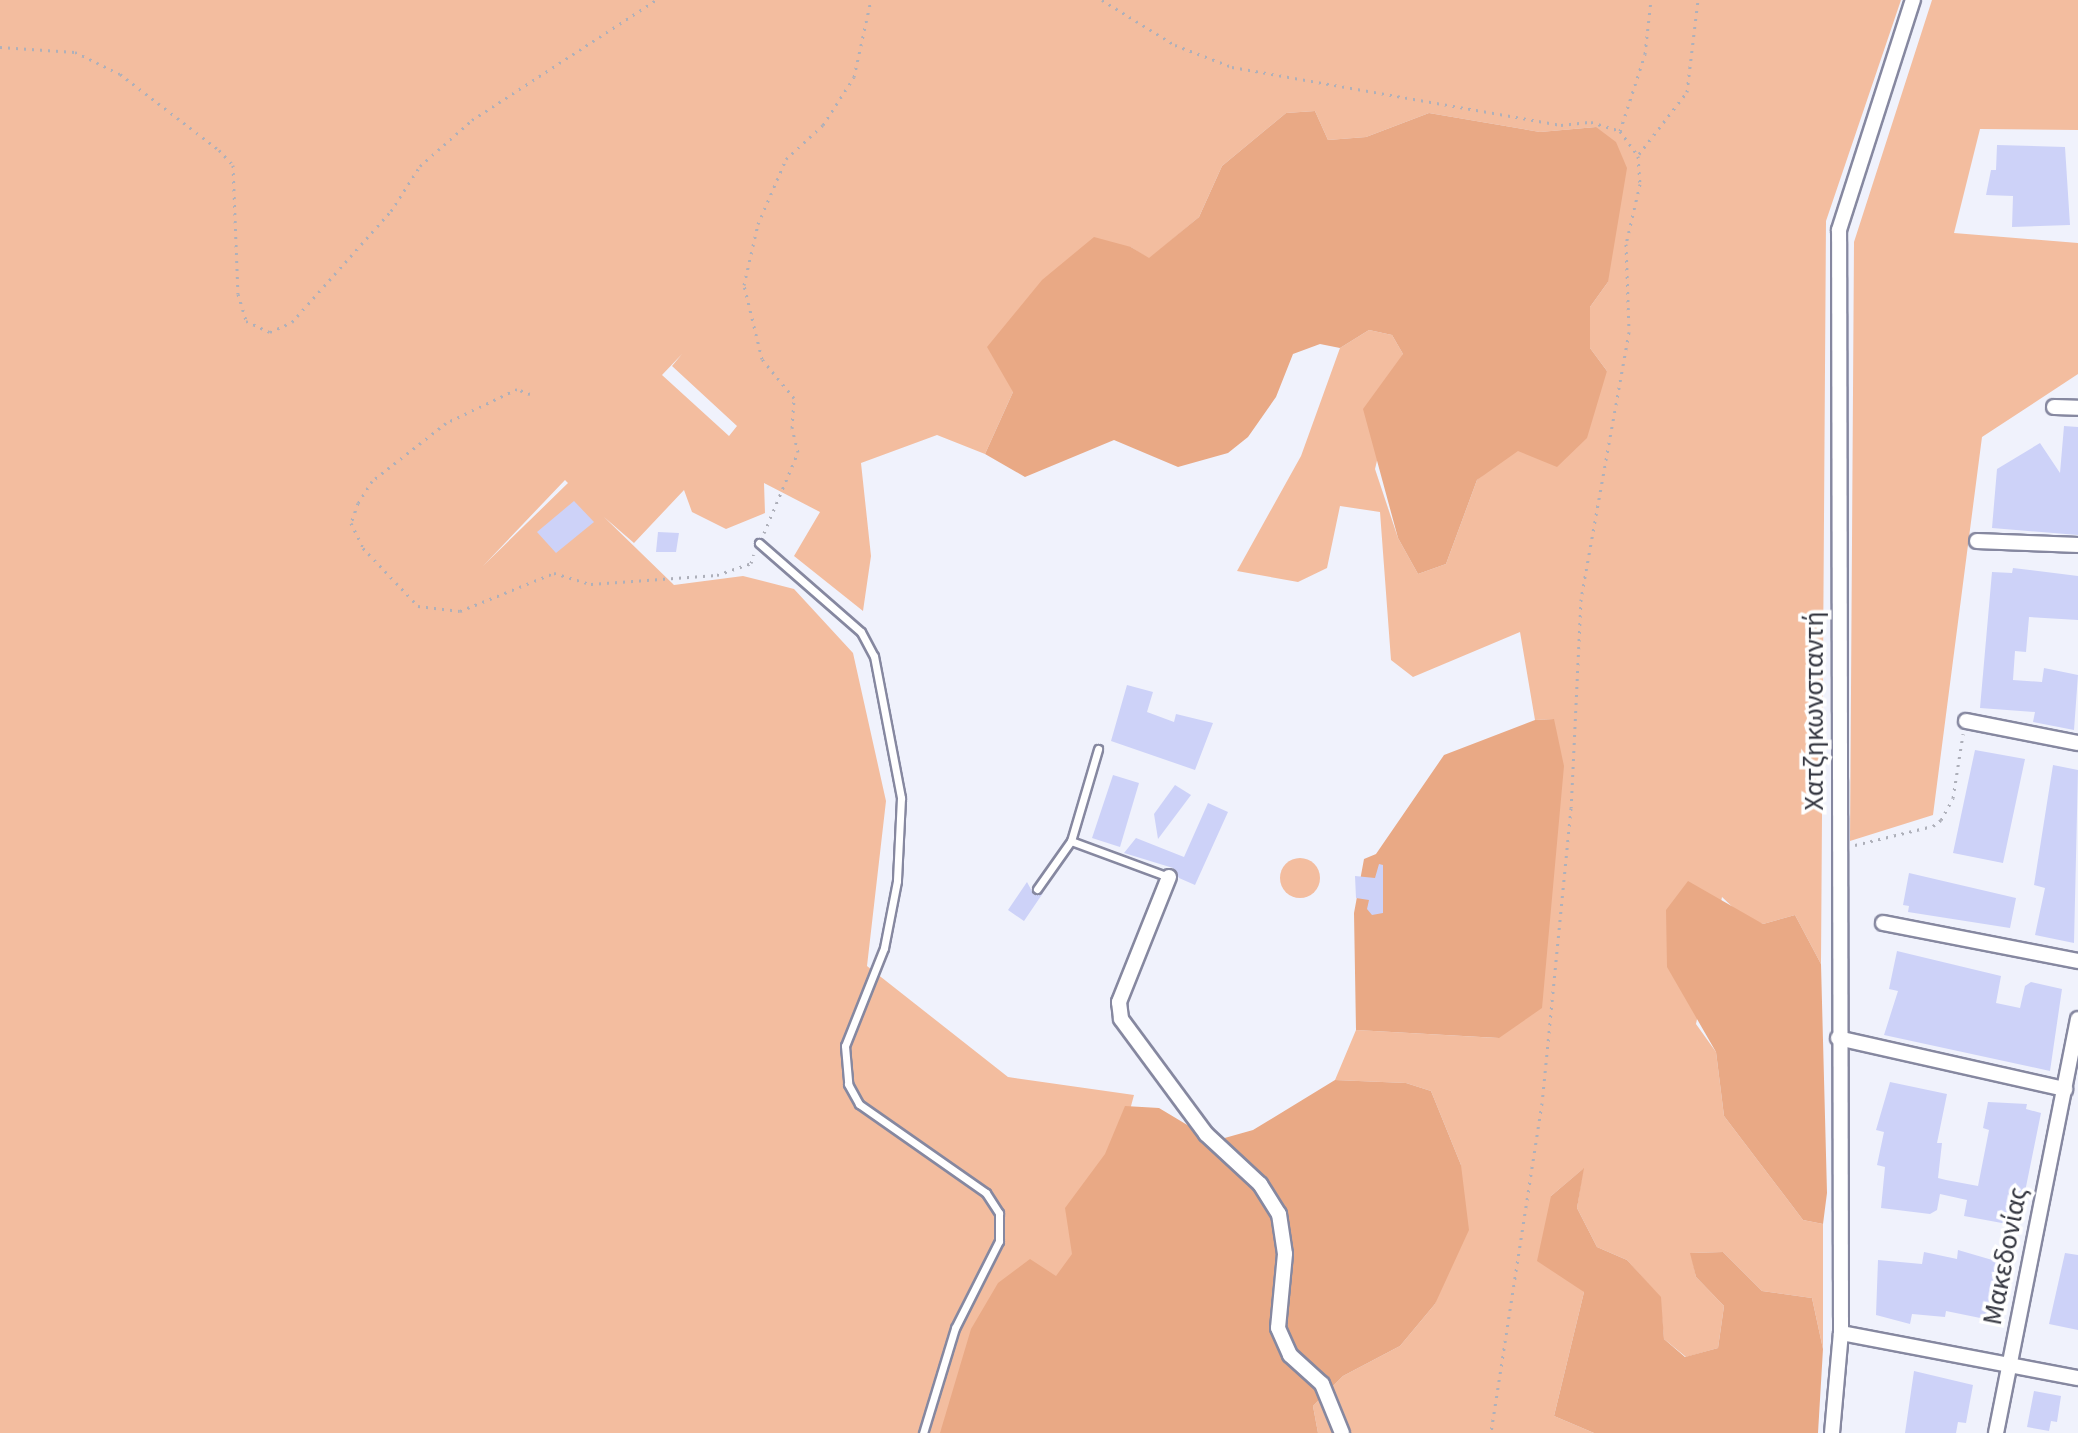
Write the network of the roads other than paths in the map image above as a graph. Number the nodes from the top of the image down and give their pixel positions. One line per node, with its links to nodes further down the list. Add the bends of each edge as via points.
1 (1913, 0): 16 (street, Χατζηκωνσταντή, via 1839,230)
2 (2054, 407): 3 (street)
3 (2078, 408)
4 (1977, 541): 6 (street)
5 (759, 543): 21 (lane, via 861,632 874,656 901,798 895,894 884,948 845,1046 848,1084 859,1104 986,1193 999,1213 999,1241 955,1328)
6 (2078, 545)
7 (1966, 721): 8 (street)
8 (2078, 743)
9 (1098, 749): 10 (lane)
10 (1071, 841): 11 (lane); 12 (lane)
11 (1169, 877): 22 (street, via 1119,1002 1121,1019 1206,1134 1260,1184 1279,1214 1285,1254 1278,1328 1290,1355 1322,1384)
12 (1037, 889)
13 (1883, 923): 14 (street)
14 (2078, 961)
15 (2078, 1019): 17 (street, Μακεδονίας)
16 (1838, 1038): 17 (street); 18 (street, Χατζηκωνσταντή)
17 (2065, 1089): 19 (street, Μακεδονίας)
18 (1841, 1333): 19 (street); 23 (street, Χατζηκωνσταντή)
19 (2010, 1364): 20 (street); 24 (street, Μακεδονίας)
20 (2078, 1378)
21 (923, 1433)
22 (1342, 1433)
23 (1832, 1433)
24 (1996, 1433)

